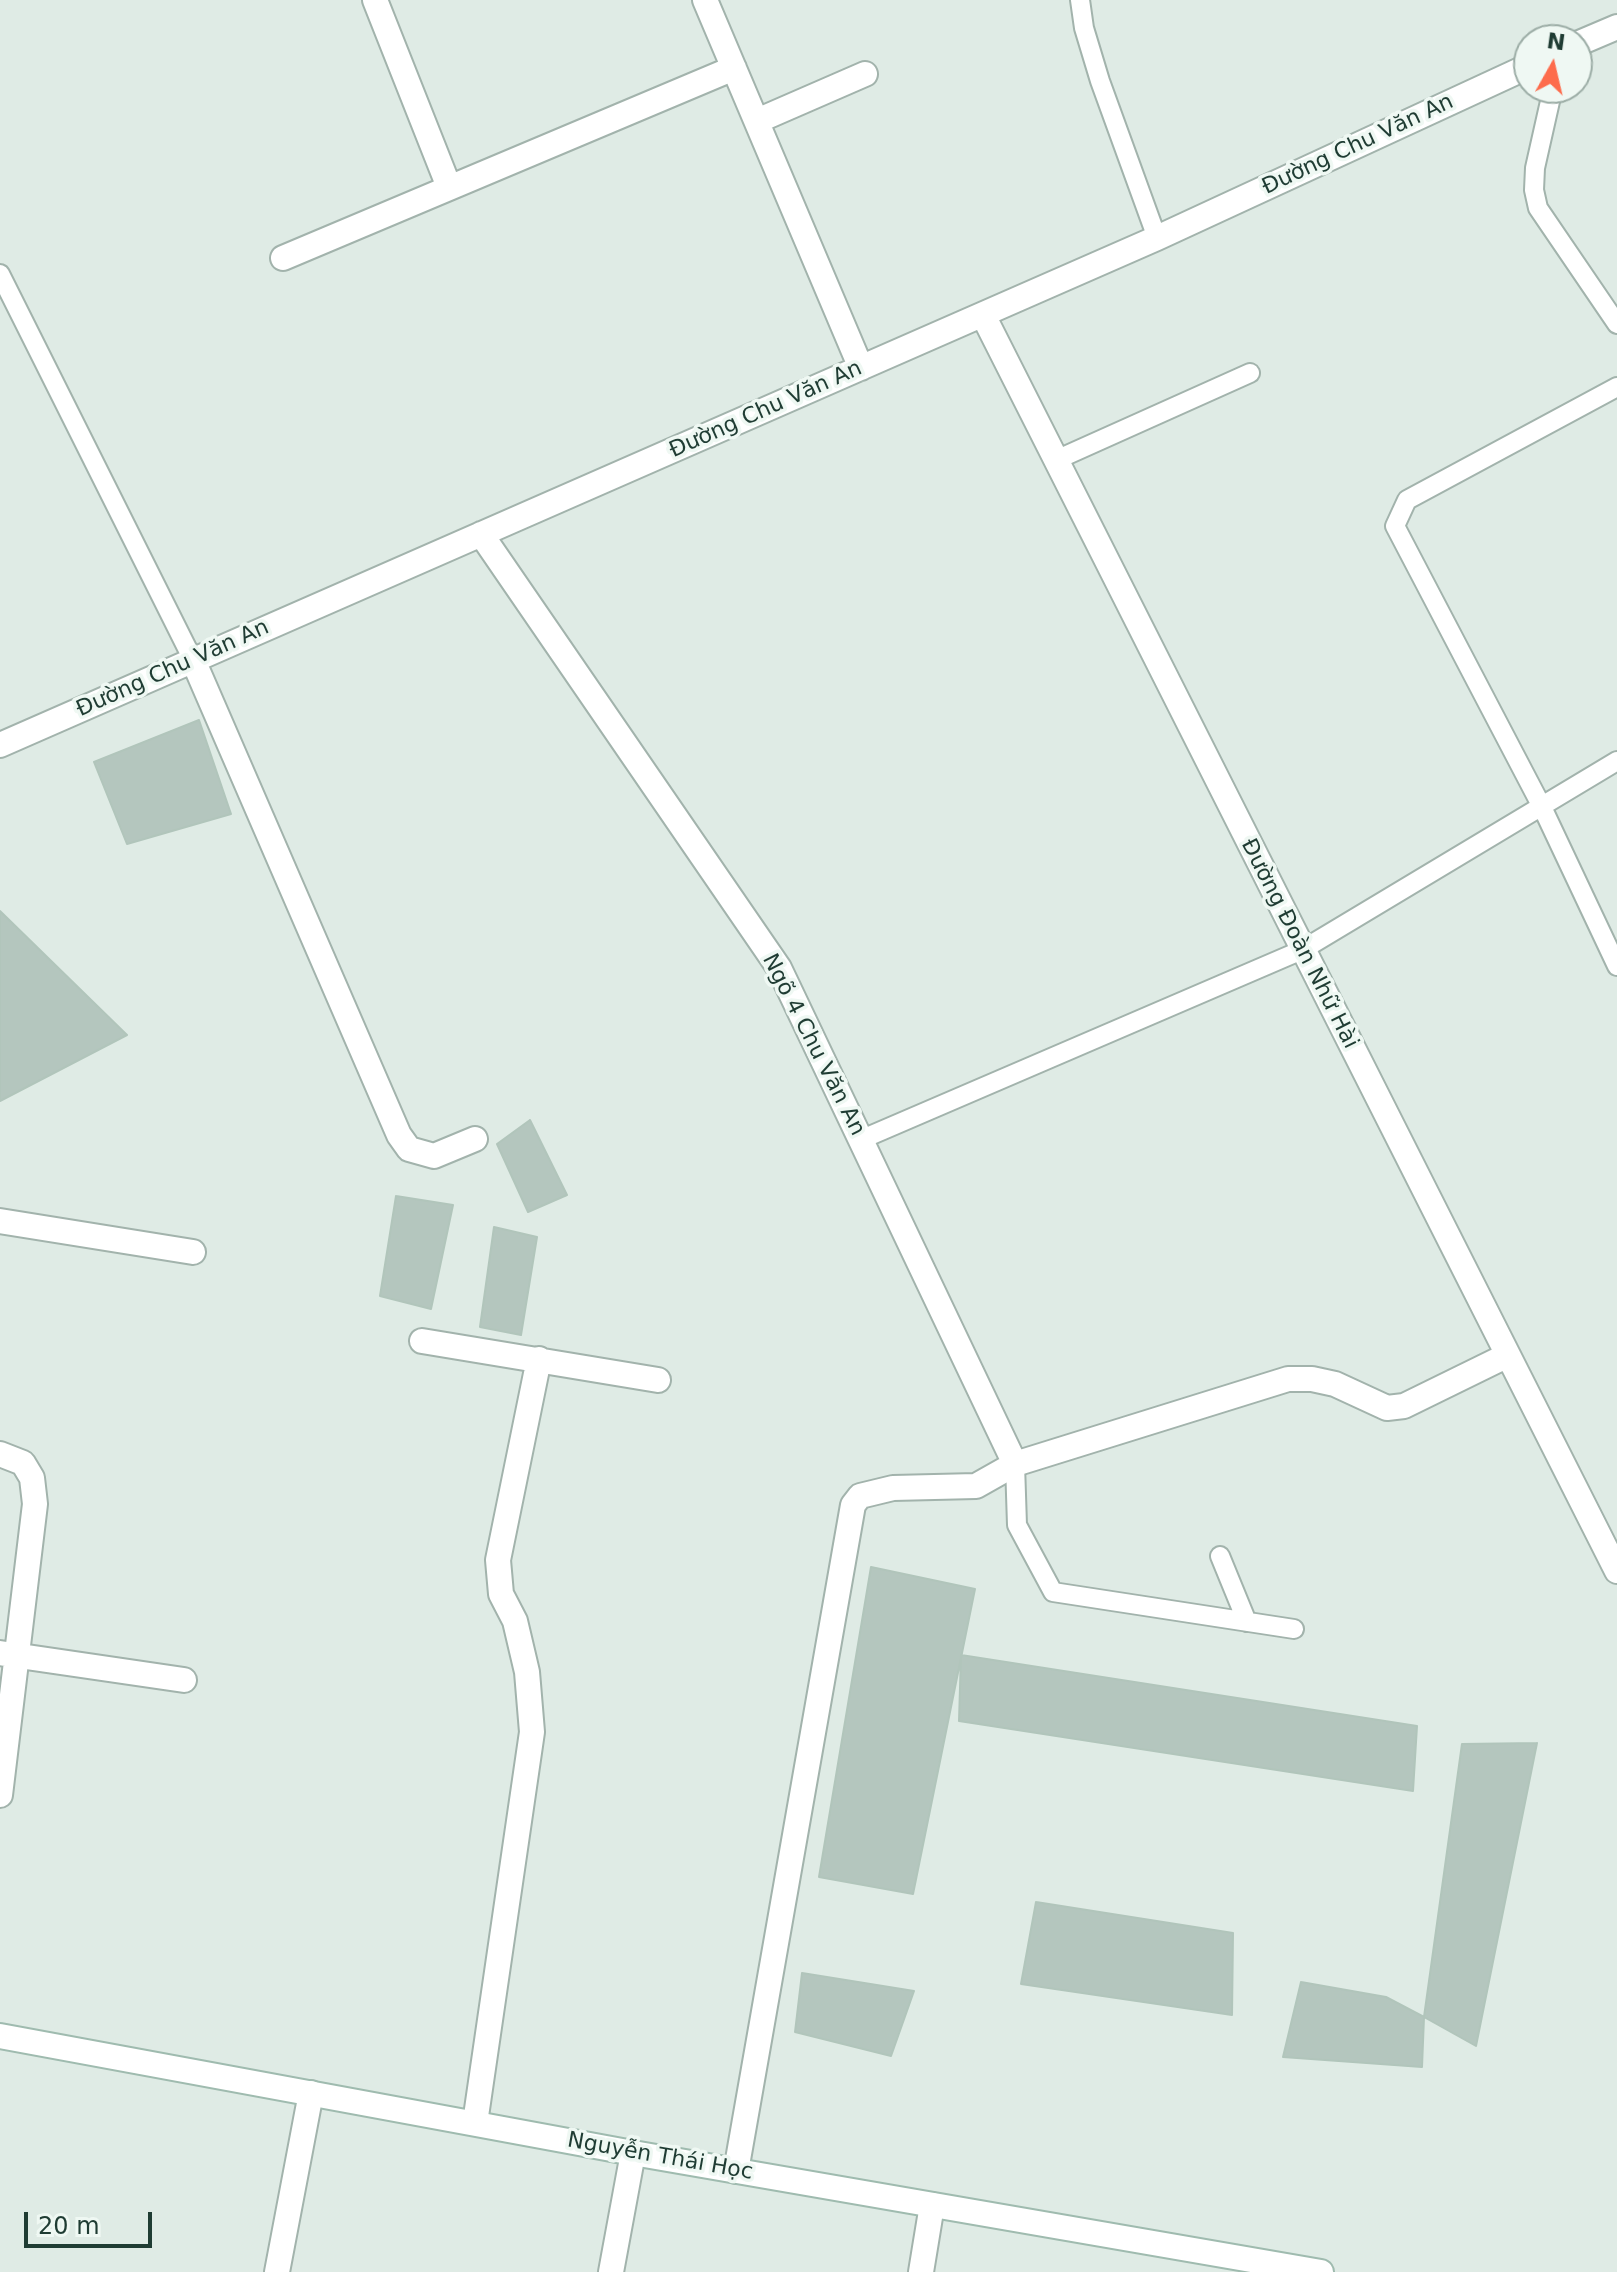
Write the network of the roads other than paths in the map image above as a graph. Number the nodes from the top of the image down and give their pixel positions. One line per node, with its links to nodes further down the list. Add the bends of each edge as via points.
1 (375, 0): 11 (street)
2 (705, 0): 6 (street)
3 (1080, 0): 12 (lane, via 1100,81)
4 (1617, 27): 5 (street)
5 (1593, 37)
6 (734, 68): 10 (street); 11 (street)
7 (1513, 73): 12 (street, Đường Chu Văn An)
8 (865, 74): 10 (street)
9 (1549, 104): 16 (lane, via 1535,168 1538,208)
10 (757, 121): 17 (street)
11 (449, 187): 13 (street)
12 (1157, 238): 15 (street, Đường Chu Văn An)
13 (283, 258)
14 (0, 274): 22 (lane)
15 (983, 315): 17 (street, Đường Chu Văn An); 20 (street, Đường Đoàn Nhữ Hài)
16 (1617, 324)
17 (861, 368): 21 (street, Đường Chu Văn An)
18 (1250, 373): 20 (lane)
19 (1617, 387): 25 (lane, via 1407,500 1396,518 1396,533)
20 (1056, 460): 26 (street, Đường Đoàn Nhữ Hài)
21 (481, 534): 22 (street, Đường Chu Văn An); 29 (street, Ngõ 4 Chu Văn An, via 779,968)
22 (193, 660): 23 (street, Đường Chu Văn An); 28 (street, via 399,1135 409,1149 434,1156)
23 (0, 745)
24 (1617, 761): 25 (lane)
25 (1542, 807): 26 (lane); 27 (lane)
26 (1302, 950): 29 (lane); 33 (street, Đường Đoàn Nhữ Hài)
27 (1617, 966)
28 (475, 1139)
29 (860, 1140): 37 (street, Ngõ 4 Chu Văn An)
30 (0, 1221): 31 (street)
31 (193, 1252)
32 (422, 1341): 34 (street)
33 (1506, 1356): 37 (street, via 1404,1406 1387,1408 1335,1384 1288,1379); 39 (street, Đường Đoàn Nhữ Hài)
34 (539, 1359): 35 (street); 47 (street, via 498,1560 501,1594 515,1621 527,1672 532,1732)
35 (658, 1380)
36 (0, 1454): 42 (street, via 23,1463 32,1478 35,1504)
37 (1015, 1464): 40 (lane, via 1017,1525 1053,1592); 49 (street, via 976,1486 893,1488 860,1496 853,1505)
38 (1220, 1556): 40 (lane)
39 (1617, 1571)
40 (1247, 1622): 41 (lane)
41 (1294, 1629)
42 (8, 1654): 43 (street); 44 (street)
43 (184, 1680)
44 (0, 1795)
45 (0, 2036): 46 (street, Nguyễn Thái Học)
46 (311, 2093): 47 (street, Nguyễn Thái Học); 51 (street)
47 (475, 2123): 48 (street, Nguyễn Thái Học)
48 (633, 2153): 49 (street, Nguyễn Thái Học); 52 (street)
49 (736, 2171): 50 (street, Nguyễn Thái Học)
50 (932, 2205): 53 (street); 54 (street, Nguyễn Thái Học)
51 (277, 2272)
52 (611, 2272)
53 (921, 2272)
54 (1321, 2272)

